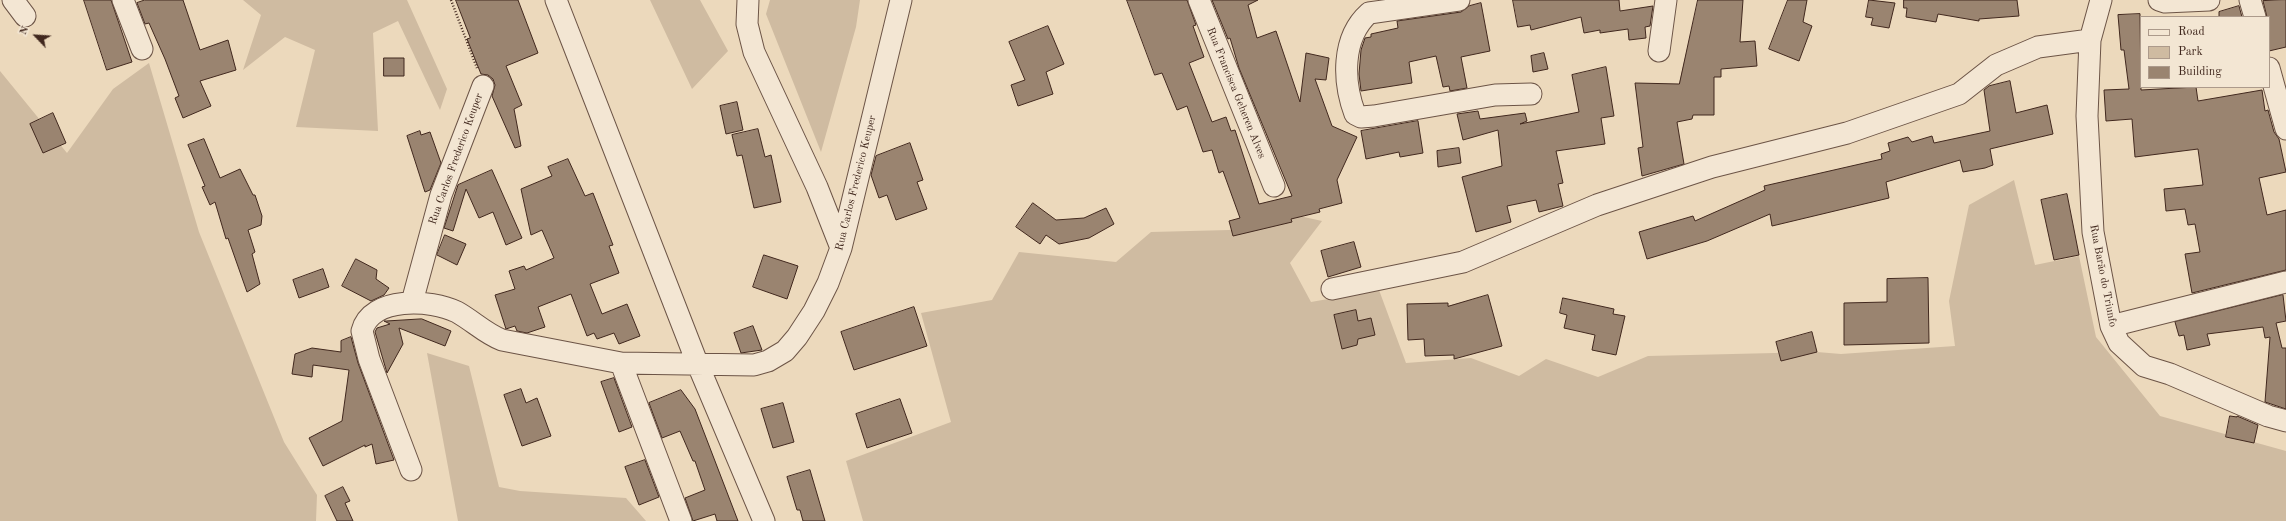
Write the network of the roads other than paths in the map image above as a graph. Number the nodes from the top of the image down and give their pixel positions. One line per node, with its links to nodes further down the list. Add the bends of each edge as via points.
1 (123, 0): 14 (street)
2 (556, 0): 27 (street)
3 (748, 0): 21 (street, via 747,24 754,52 817,186)
4 (901, 0): 21 (street, Rua Carlos Frederico Keuper)
5 (1199, 0): 20 (street, Rua Francisca Geheren Alves)
6 (1459, 0): 18 (street, via 1369,13 1362,20 1353,32 1347,72 1348,95 1355,114 1361,117 1374,116 1495,95)
7 (1666, 0): 15 (street)
8 (2101, 0): 13 (street, Rua Barão do Triunfo)
9 (2159, 0): 10 (street)
10 (2209, 0)
11 (2250, 0): 12 (street)
12 (2255, 16)
13 (2090, 40): 23 (street, via 2038,47 1996,65 1959,94 1846,133 1712,167 1597,204 1463,262); 25 (street, Rua Barão do Triunfo, via 2087,116 2093,232)
14 (142, 49)
15 (1659, 52)
16 (2270, 72): 19 (street)
17 (483, 86): 24 (street, Rua Carlos Frederico Keuper, via 441,195)
18 (1531, 94)
19 (2286, 129)
20 (1274, 186)
21 (841, 248): 27 (street, Rua Carlos Frederico Keuper, via 814,311 797,338 785,351 768,361 754,365)
22 (2286, 282): 25 (street)
23 (1332, 289)
24 (412, 302): 26 (street, Rua Carlos Frederico Keuper, via 456,312 502,340); 29 (street, Rua Carlos Frederico Keuper, via 381,310 369,317 362,332 369,359)
25 (2111, 326): 28 (street, Rua Barão do Triunfo, via 2119,342 2144,366 2170,374 2268,416)
26 (621, 363): 27 (street, Rua Carlos Frederico Keuper); 30 (street)
27 (698, 365): 31 (street)
28 (2286, 420)
29 (411, 470)
30 (681, 521)
31 (764, 521)

